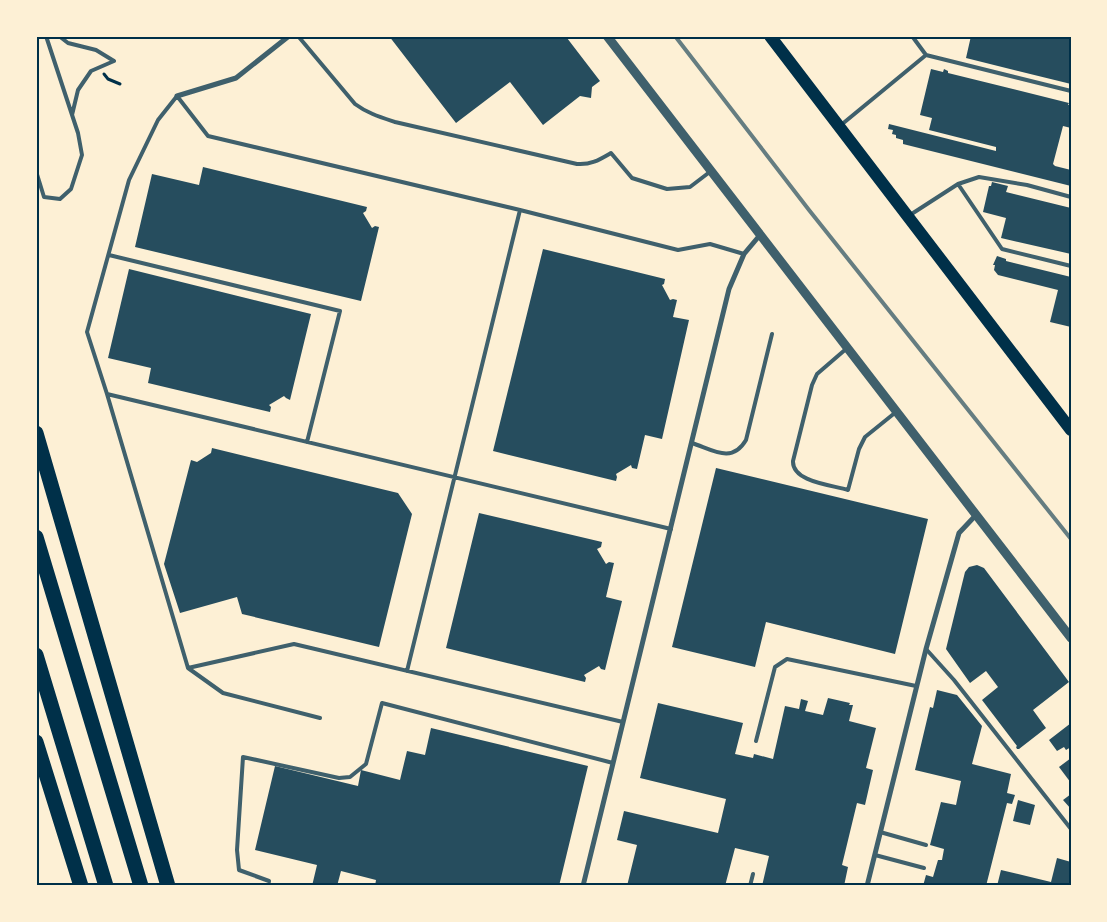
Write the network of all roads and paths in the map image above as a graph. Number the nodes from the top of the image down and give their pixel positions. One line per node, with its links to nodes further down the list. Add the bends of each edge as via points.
1 (46, 36): 11 (lane)
2 (59, 36): 11 (lane, via 68,43 96,50 114,62 91,71 78,90)
3 (289, 36): 10 (street, via 236,78)
4 (298, 36): 14 (lane, via 355,104 364,111 395,122 578,164 596,162 611,152 632,178 667,189 690,187)
5 (608, 36): 14 (street)
6 (770, 36): 12 (main road)
7 (912, 36): 8 (lane)
8 (926, 55): 9 (lane); 12 (lane)
9 (1071, 91)
10 (177, 96): 17 (lane, via 208,136); 21 (lane, via 158,120 129,180)
11 (72, 115): 13 (lane, via 82,155 71,189 60,199 44,197)
12 (839, 126): 18 (main road)
13 (36, 171)
14 (712, 171): 19 (street)
15 (958, 184): 16 (lane, via 979,177); 18 (lane); 22 (lane, via 1002,249)
16 (1071, 197)
17 (520, 210): 20 (lane, via 678,250 710,244); 31 (lane)
18 (908, 216): 27 (main road)
19 (761, 234): 20 (street); 24 (street)
20 (744, 254): 30 (street, via 729,289)
21 (108, 255): 25 (lane, via 87,332); 29 (lane, via 340,311)
22 (1071, 266)
23 (772, 334): 30 (lane, via 741,449 725,454)
24 (848, 347): 26 (street); 26 (lane, via 817,374 812,385 793,460 796,472 801,477 848,490 865,437)
25 (107, 394): 29 (lane); 38 (lane)
26 (897, 411): 32 (street)
27 (1071, 430)
28 (36, 433): 55 (highway)
29 (307, 442): 31 (lane)
30 (692, 443): 33 (street)
31 (453, 477): 33 (lane); 39 (lane)
32 (976, 515): 35 (street); 36 (street, via 959,533)
33 (671, 529): 42 (street)
34 (36, 537): 54 (highway)
35 (1071, 638)
36 (926, 649): 40 (street); 46 (lane)
37 (36, 654): 53 (highway)
38 (188, 668): 39 (lane, via 294,644); 41 (lane, via 223,693)
39 (407, 671): 42 (lane)
40 (916, 686): 44 (lane, via 787,659 775,666); 47 (street)
41 (320, 718)
42 (623, 722): 45 (street)
43 (36, 742): 52 (highway)
44 (756, 742)
45 (614, 763): 56 (lane, via 382,703 366,764 350,777 339,778 243,757 237,850 239,870 269,881); 57 (street)
46 (1071, 829)
47 (880, 832): 48 (lane); 49 (street)
48 (926, 845)
49 (875, 855): 50 (lane); 59 (street)
50 (924, 868)
51 (753, 874): 58 (lane)
52 (81, 886)
53 (106, 886)
54 (140, 886)
55 (168, 886)
56 (268, 886)
57 (584, 886)
58 (750, 886)
59 (867, 886)

